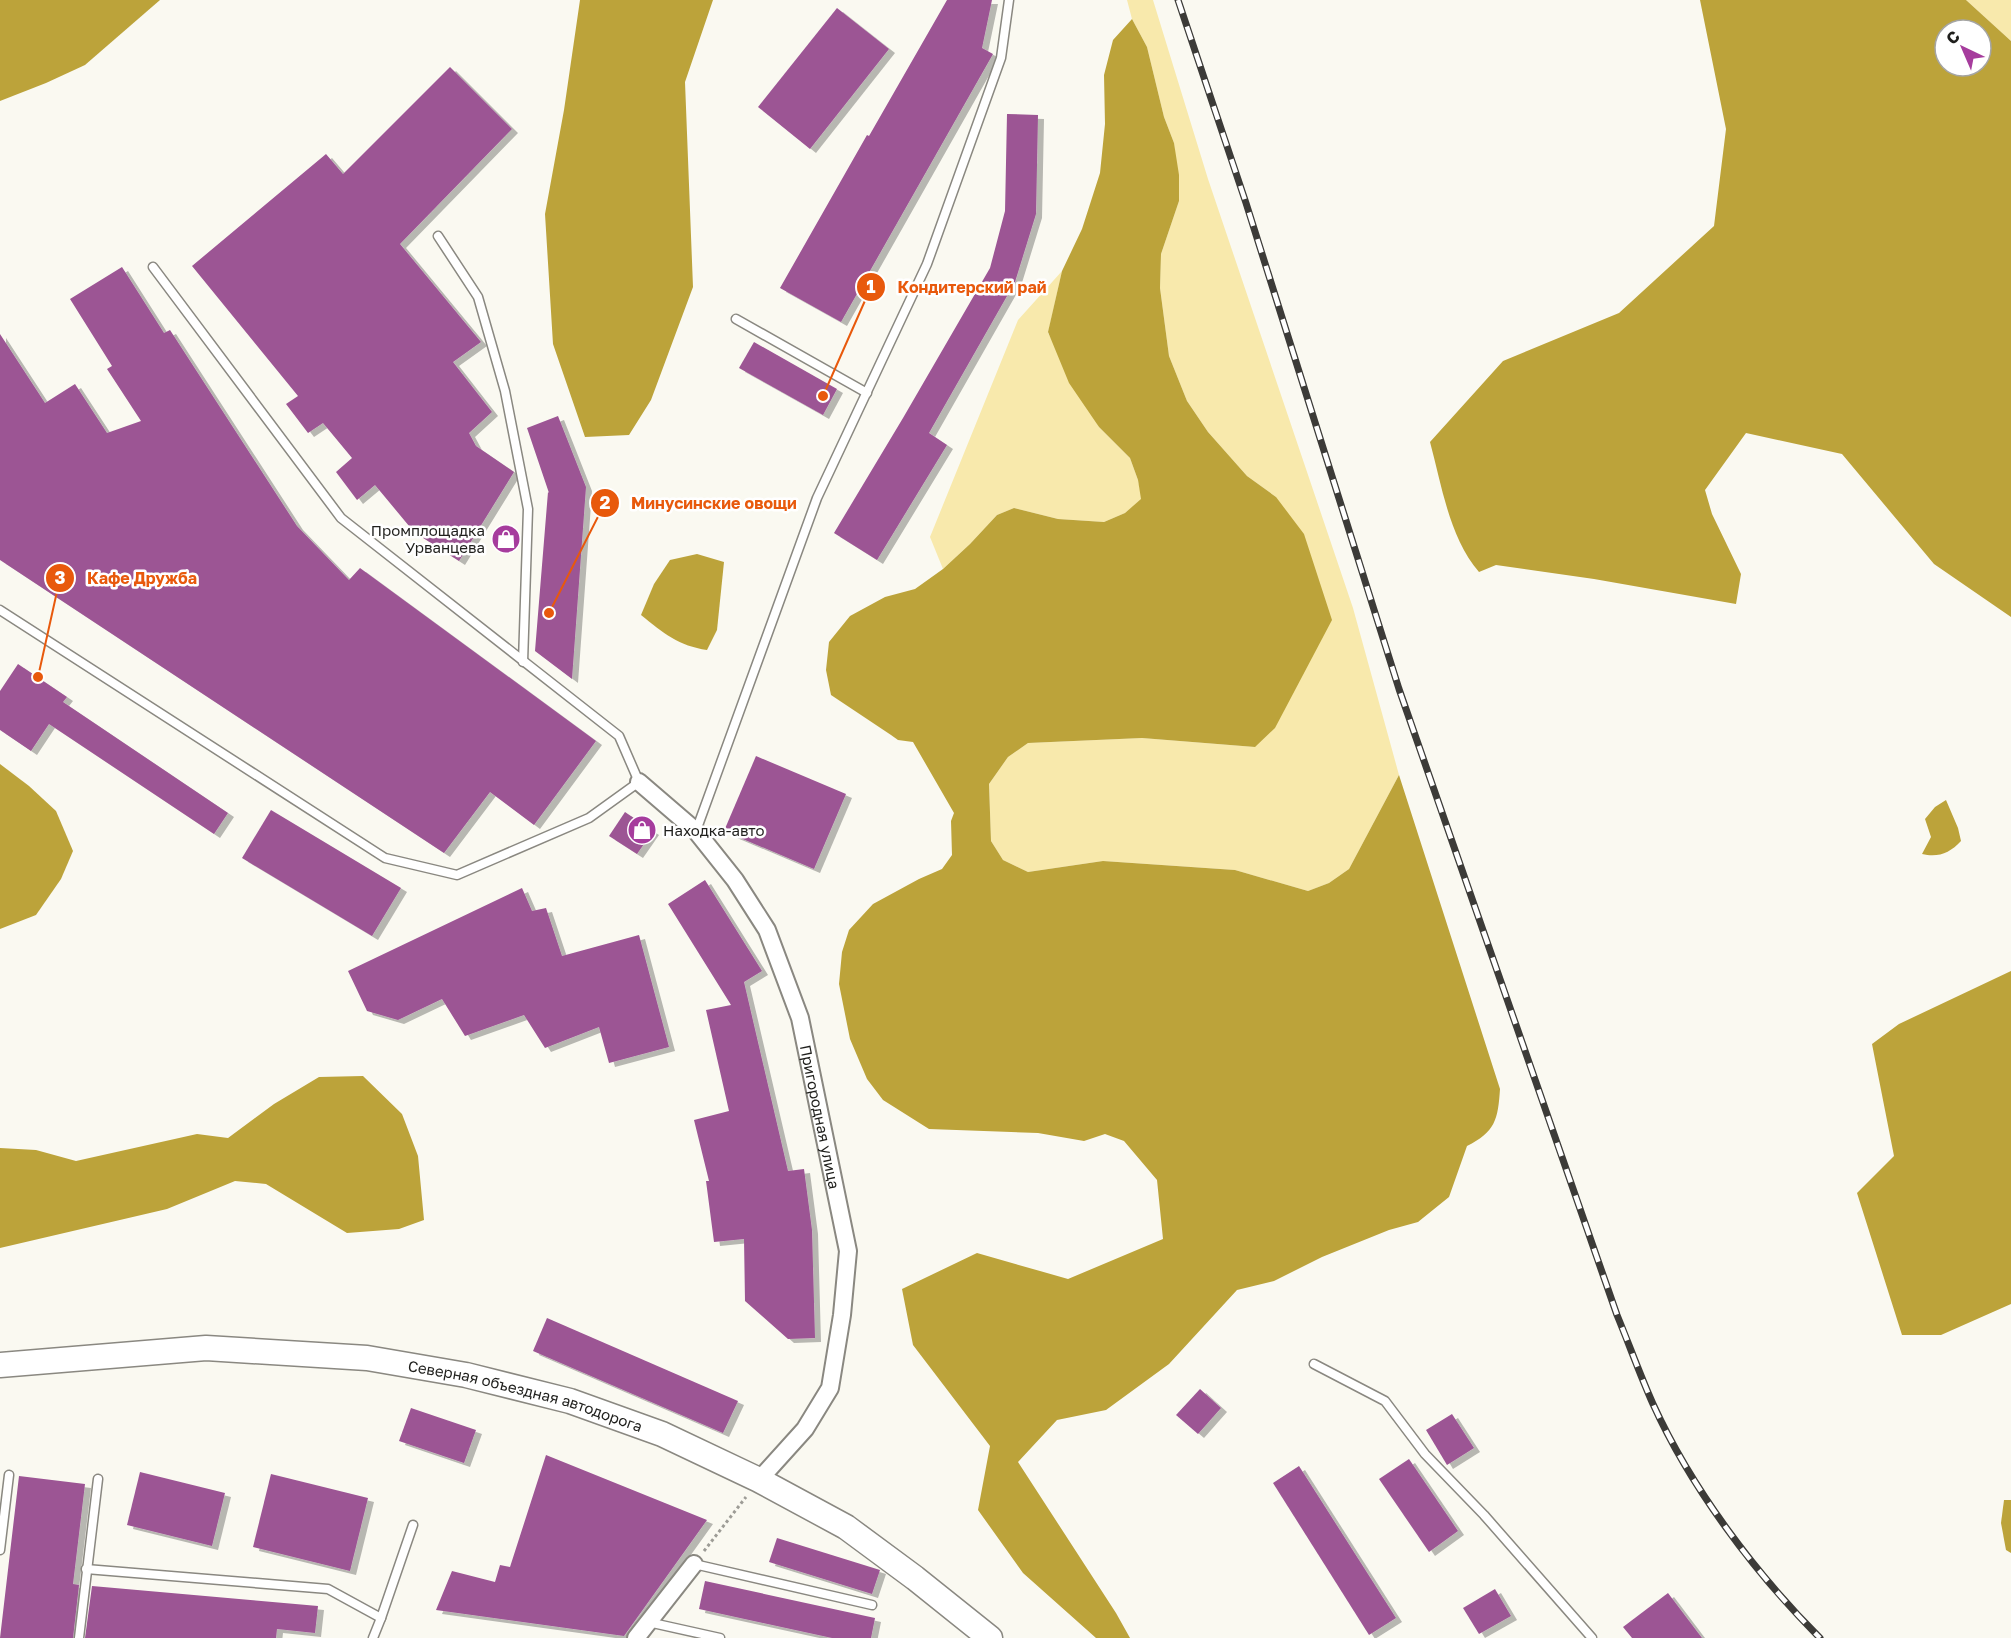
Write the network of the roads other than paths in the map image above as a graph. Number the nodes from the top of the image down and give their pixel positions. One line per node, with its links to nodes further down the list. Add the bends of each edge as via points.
1 (1008, 0): 5 (lane, via 1001,58 927,264)
2 (438, 236): 7 (lane, via 478,297 505,391 528,509)
3 (153, 267): 7 (lane, via 341,518)
4 (736, 319): 5 (lane)
5 (867, 393): 9 (lane, via 818,498)
6 (0, 610): 8 (lane, via 385,858 457,875 589,818)
7 (523, 662): 8 (lane, via 619,736)
8 (639, 782): 9 (street, Пригородная улица)
9 (696, 831): 14 (street, Пригородная улица, via 735,880 766,930 800,1018 848,1251 830,1389 805,1429)
10 (1314, 1364): 27 (lane, via 1385,1401 1425,1454)
11 (0, 1365): 14 (street, Северная объездная автодорога, via 206,1348 367,1358 466,1375 570,1401 662,1434)
12 (9, 1475): 16 (lane)
13 (98, 1479): 18 (lane)
14 (759, 1480): 26 (street, Северная объездная автодорога, via 846,1527)
15 (413, 1525): 20 (lane)
16 (0, 1550)
17 (694, 1564): 19 (lane); 21 (street)
18 (86, 1569): 20 (lane, via 328,1589); 22 (lane)
19 (872, 1605)
20 (381, 1618): 23 (lane)
21 (648, 1622): 24 (street); 25 (lane)
22 (79, 1638)
23 (373, 1638)
24 (636, 1638)
25 (720, 1638)
26 (990, 1638)
27 (1592, 1638)

